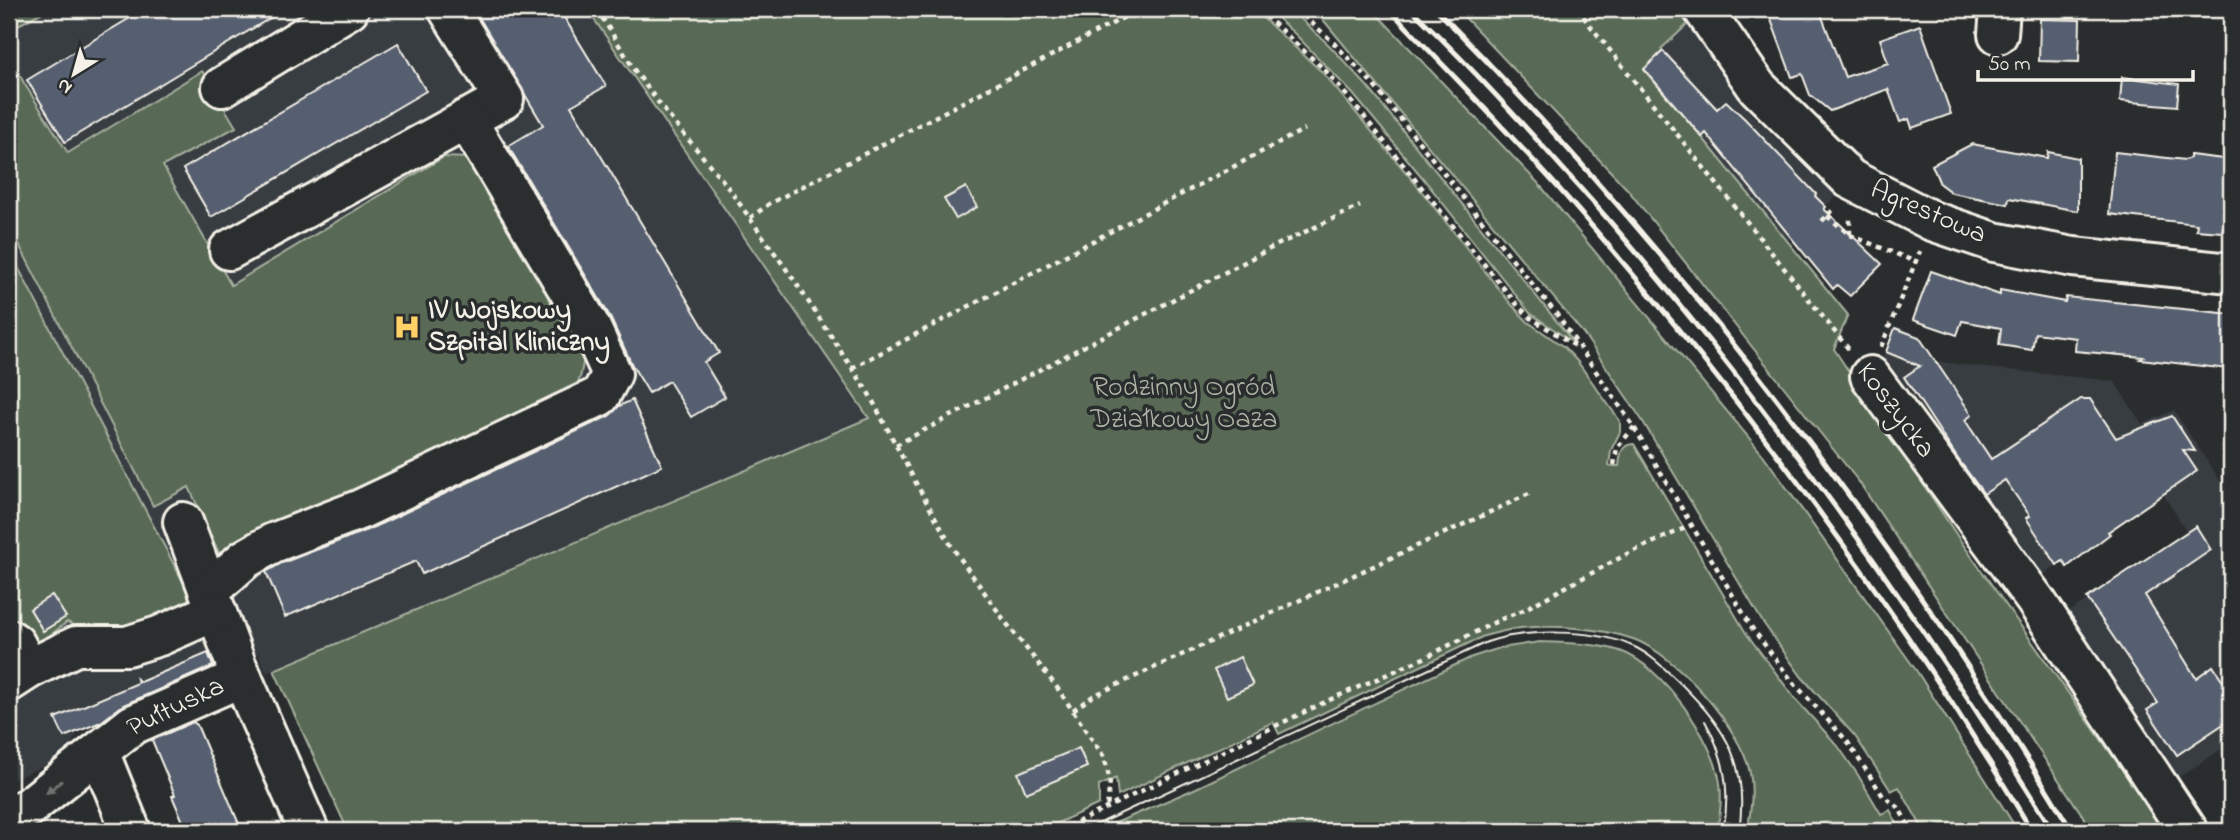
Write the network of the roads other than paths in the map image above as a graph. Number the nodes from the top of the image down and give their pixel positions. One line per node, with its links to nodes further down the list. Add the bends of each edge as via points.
1 (349, 9): 4 (street)
2 (449, 9): 5 (street, via 504,99)
3 (1703, 9): 7 (street, Agrestowa, via 1757,87 1850,179 1932,221 1994,242 2073,257)
4 (222, 87)
5 (466, 119): 6 (street); 10 (street, via 590,326 612,374 600,396 245,559)
6 (229, 250)
7 (2231, 273)
8 (1870, 376): 17 (street, Koszycka, via 2036,601)
9 (183, 523): 10 (street)
10 (212, 601): 11 (street, via 159,636 127,646 76,646); 12 (street)
11 (15, 663)
12 (242, 677): 13 (street, Pułtuska, via 132,725); 16 (street, Pułtuska)
13 (96, 754): 14 (street, Pułtuska, one-way to 14, via 29,807); 15 (street)
14 (9, 816)
15 (131, 831)
16 (309, 831)
17 (2188, 831)

